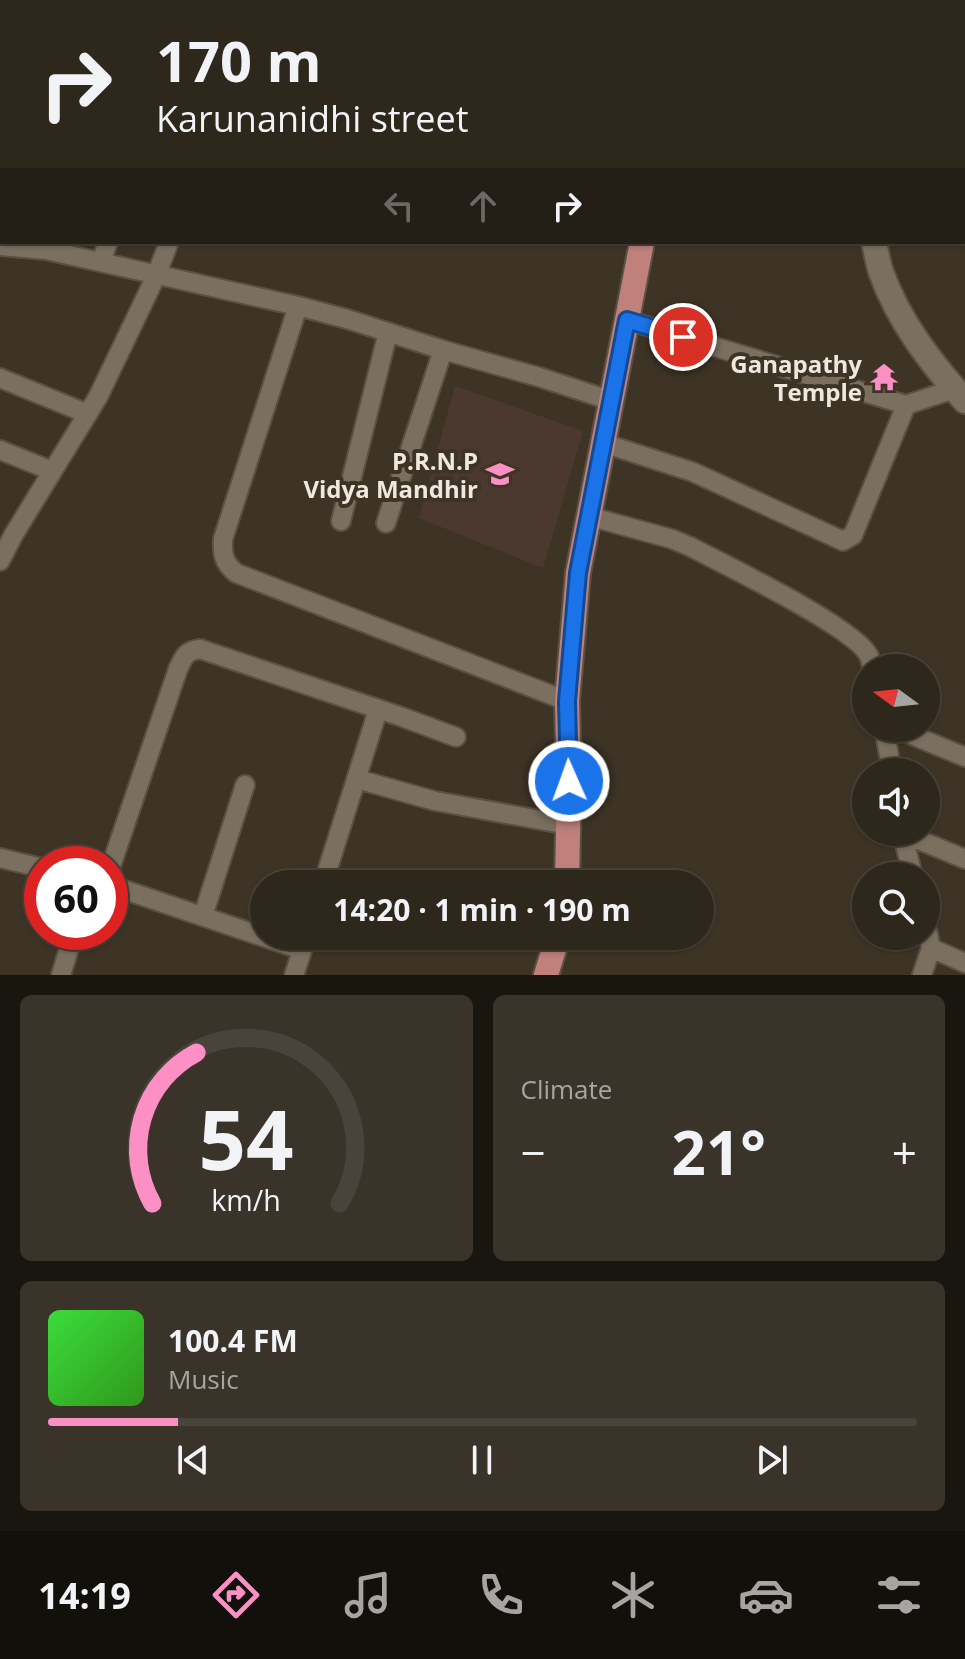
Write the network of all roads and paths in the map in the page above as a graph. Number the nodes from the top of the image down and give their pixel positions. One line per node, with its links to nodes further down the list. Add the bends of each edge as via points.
1 (107, 244): 6 (street)
2 (168, 244): 7 (street)
3 (642, 244): 9 (main road)
4 (874, 244): 13 (main road, via 908,330)
5 (0, 246): 6 (street)
6 (101, 262): 7 (street)
7 (156, 276): 8 (street); 16 (street)
8 (298, 306): 10 (street); 26 (street, via 223,539 226,565)
9 (627, 320): 14 (main road); 15 (street)
10 (388, 332): 11 (street); 21 (street)
11 (443, 350): 14 (street); 22 (street)
12 (0, 378): 16 (street)
13 (960, 395): 15 (street)
14 (612, 401): 17 (main road)
15 (906, 405): 17 (street, via 853,535 843,541 693,472)
16 (88, 414): 19 (street)
17 (603, 443): 20 (main road)
18 (0, 450): 19 (street)
19 (52, 471): 23 (street)
20 (588, 516): 25 (street, via 691,547 817,614); 26 (main road)
21 (341, 521)
22 (386, 523)
23 (7, 532): 24 (street)
24 (0, 561)
25 (868, 654)
26 (567, 701): 33 (main road)
27 (378, 710): 28 (street); 31 (street); 34 (street, via 200,649 191,651 178,669)
28 (456, 737)
29 (929, 742): 30 (street)
30 (965, 757)
31 (357, 779): 33 (street, via 435,801); 39 (street)
32 (245, 785): 42 (street)
33 (568, 825): 40 (main road)
34 (118, 846)
35 (935, 846): 37 (street)
36 (0, 858): 38 (street)
37 (965, 859)
38 (24, 864)
39 (328, 870)
40 (567, 870)
41 (128, 891): 42 (street)
42 (203, 916): 43 (street)
43 (250, 929)
44 (69, 950): 50 (street)
45 (302, 950): 51 (street)
46 (554, 950): 52 (main road)
47 (930, 950): 53 (street)
48 (936, 950): 49 (street)
49 (965, 963)
50 (61, 975)
51 (294, 975)
52 (546, 975)
53 (922, 975)

